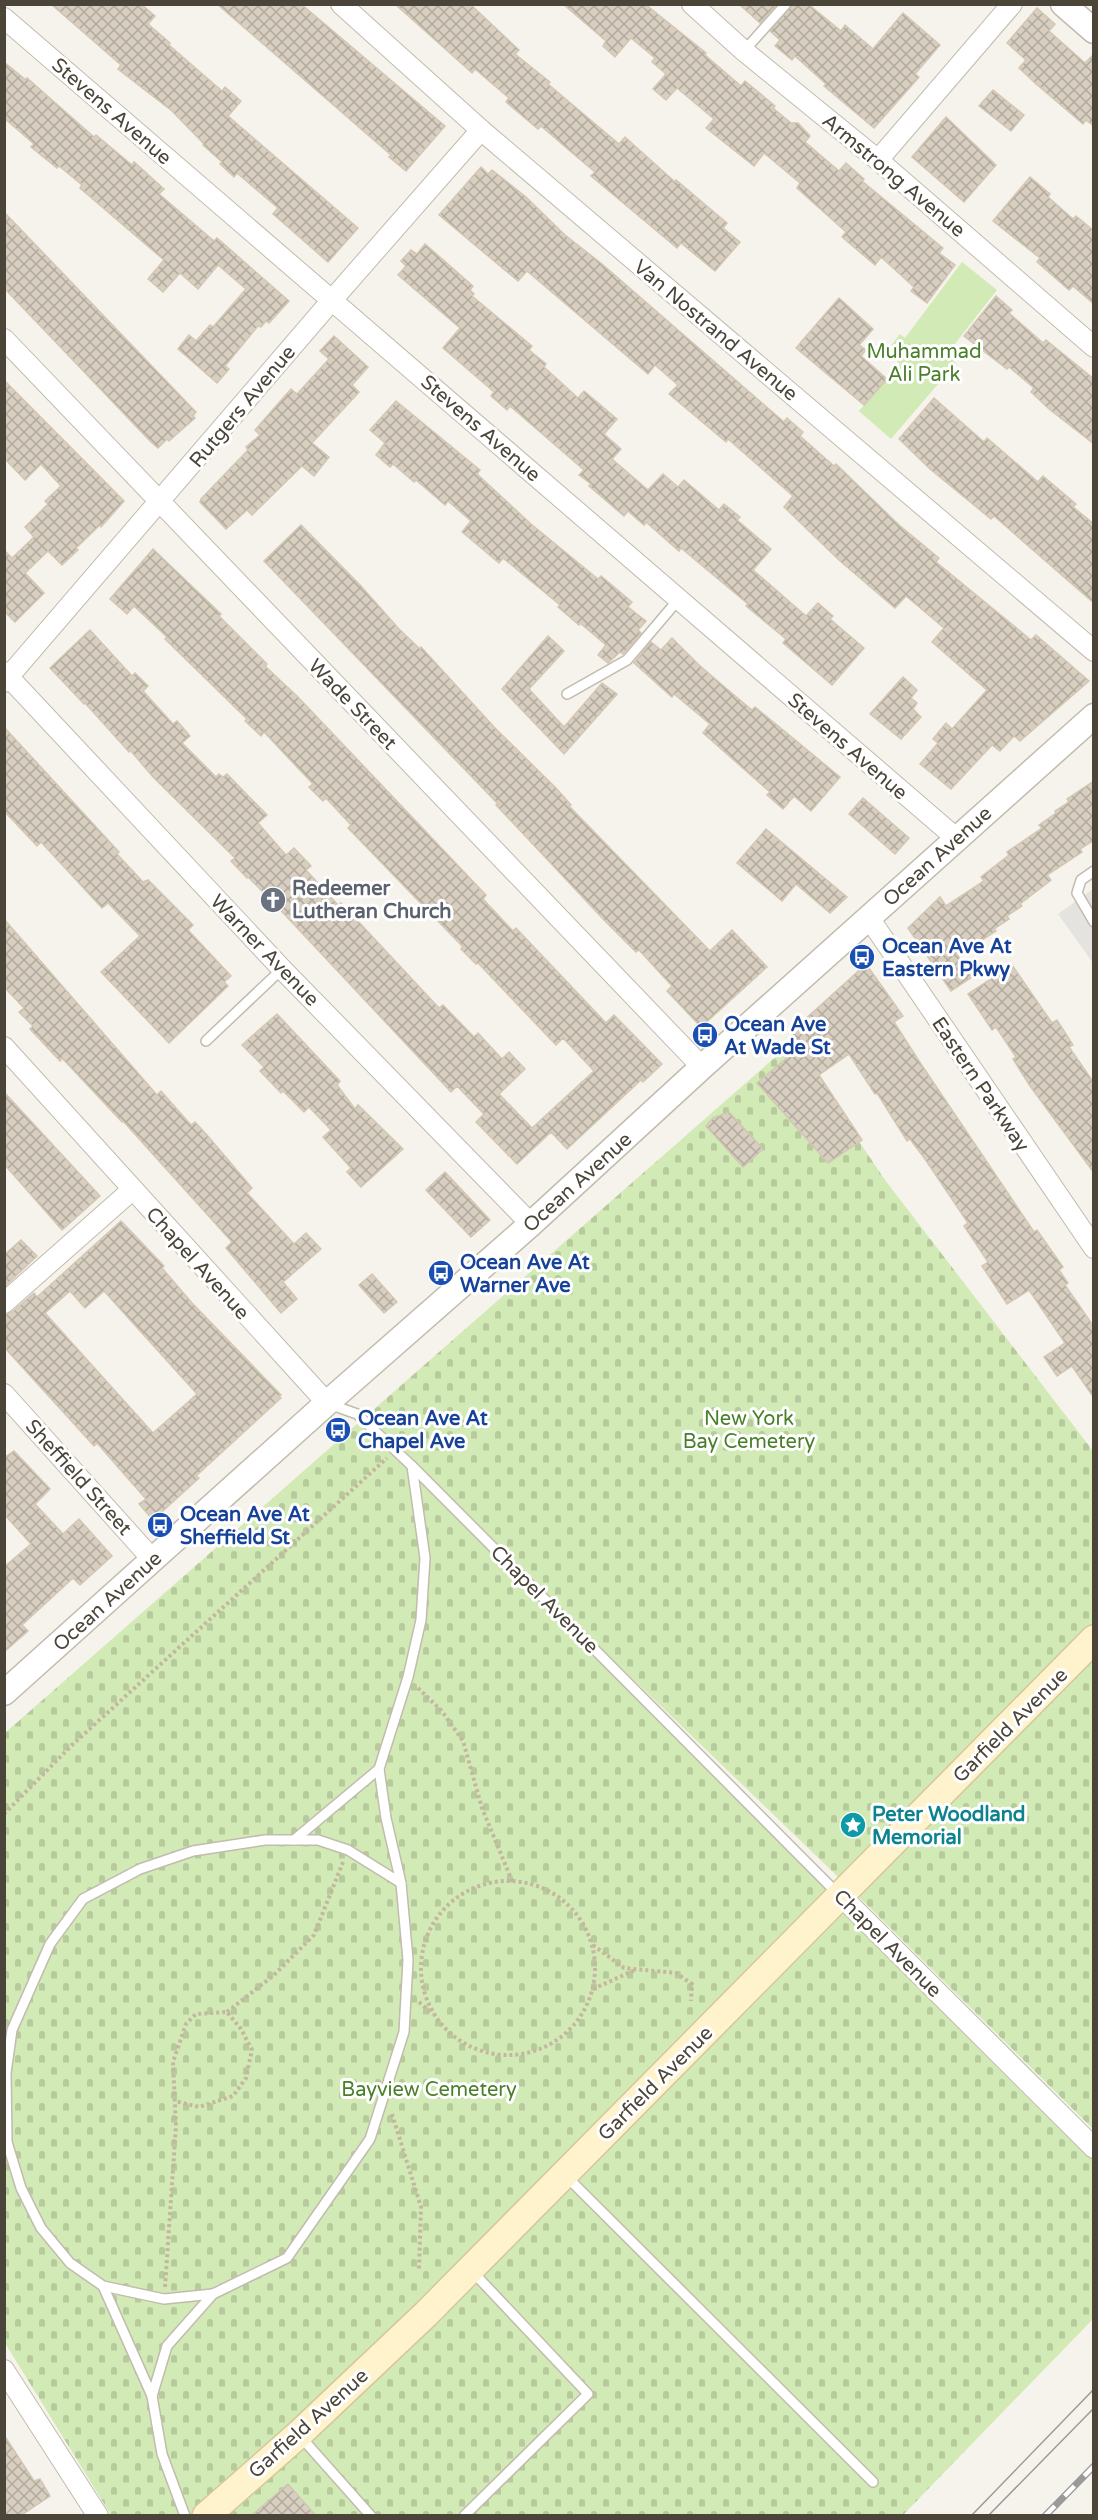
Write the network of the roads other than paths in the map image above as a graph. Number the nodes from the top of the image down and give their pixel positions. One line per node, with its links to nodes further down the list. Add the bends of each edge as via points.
1 (341, 4): 9 (street, Van Nostrand Avenue)
2 (692, 4): 8 (street, Armstrong Avenue)
3 (786, 4): 8 (lane)
4 (1012, 4): 10 (street)
5 (1063, 4): 7 (street)
6 (4, 18): 11 (street, Stevens Avenue)
7 (1094, 31)
8 (744, 51): 10 (street, Armstrong Avenue)
9 (481, 130): 11 (street, Rutgers Avenue); 16 (street, Van Nostrand Avenue)
10 (878, 160): 13 (street, Armstrong Avenue)
11 (332, 300): 14 (street, Rutgers Avenue); 15 (street, Stevens Avenue)
12 (4, 339): 14 (street, Wade Street)
13 (1094, 347)
14 (159, 503): 17 (street, Rutgers Avenue); 27 (street, Wade Street)
15 (678, 600): 18 (lane, via 627,660); 20 (street, Stevens Avenue)
16 (1094, 651)
17 (6, 677): 24 (street, Warner Avenue)
18 (567, 694)
19 (1094, 716): 20 (street, Ocean Avenue)
20 (956, 838): 22 (street, Ocean Avenue)
21 (1094, 871): 23 (lane, via 1081,880 1077,893)
22 (869, 918): 27 (street, Ocean Avenue); 30 (street, Eastern Parkway)
23 (1094, 922)
24 (282, 969): 25 (lane); 29 (street, Warner Avenue)
25 (206, 1041)
26 (4, 1047): 28 (street, Chapel Avenue)
27 (702, 1067): 29 (street, Ocean Avenue)
28 (132, 1190): 31 (street); 33 (street, Chapel Avenue)
29 (531, 1224): 33 (street, Ocean Avenue)
30 (1094, 1248)
31 (4, 1304)
32 (4, 1395): 35 (street, Sheffield Street)
33 (327, 1403): 34 (lane, Chapel Avenue, via 357,1414); 35 (street, Ocean Avenue)
34 (412, 1466): 38 (lane, via 425,1558 421,1620); 41 (lane, Chapel Avenue)
35 (153, 1560): 37 (street, Ocean Avenue)
36 (1094, 1639): 41 (main road, Garfield Avenue)
37 (4, 1693)
38 (379, 1769): 39 (lane); 40 (lane)
39 (294, 1840): 40 (lane, via 318,1840 348,1850); 45 (lane, via 265,1840 193,1851 140,1869 83,1899 50,1944 12,2030 6,2073 7,2142 21,2188 48,2237 70,2263)
40 (401, 1883): 46 (lane, via 408,1960 404,2032 370,2139 288,2258)
41 (841, 1896): 42 (street, Chapel Avenue); 43 (main road, Garfield Avenue)
42 (1094, 2148)
43 (565, 2174): 44 (main road, Garfield Avenue); 50 (lane)
44 (470, 2269): 49 (main road, Garfield Avenue); 55 (lane, via 588,2394)
45 (103, 2286): 46 (lane, via 164,2299); 48 (lane)
46 (213, 2294): 48 (lane, via 167,2346)
47 (4, 2370): 51 (street)
48 (152, 2396): 52 (lane, via 162,2454)
49 (299, 2434): 53 (main road, Garfield Avenue); 54 (lane)
50 (873, 2482)
51 (98, 2516)
52 (185, 2516)
53 (206, 2516)
54 (371, 2516)
55 (464, 2516)

